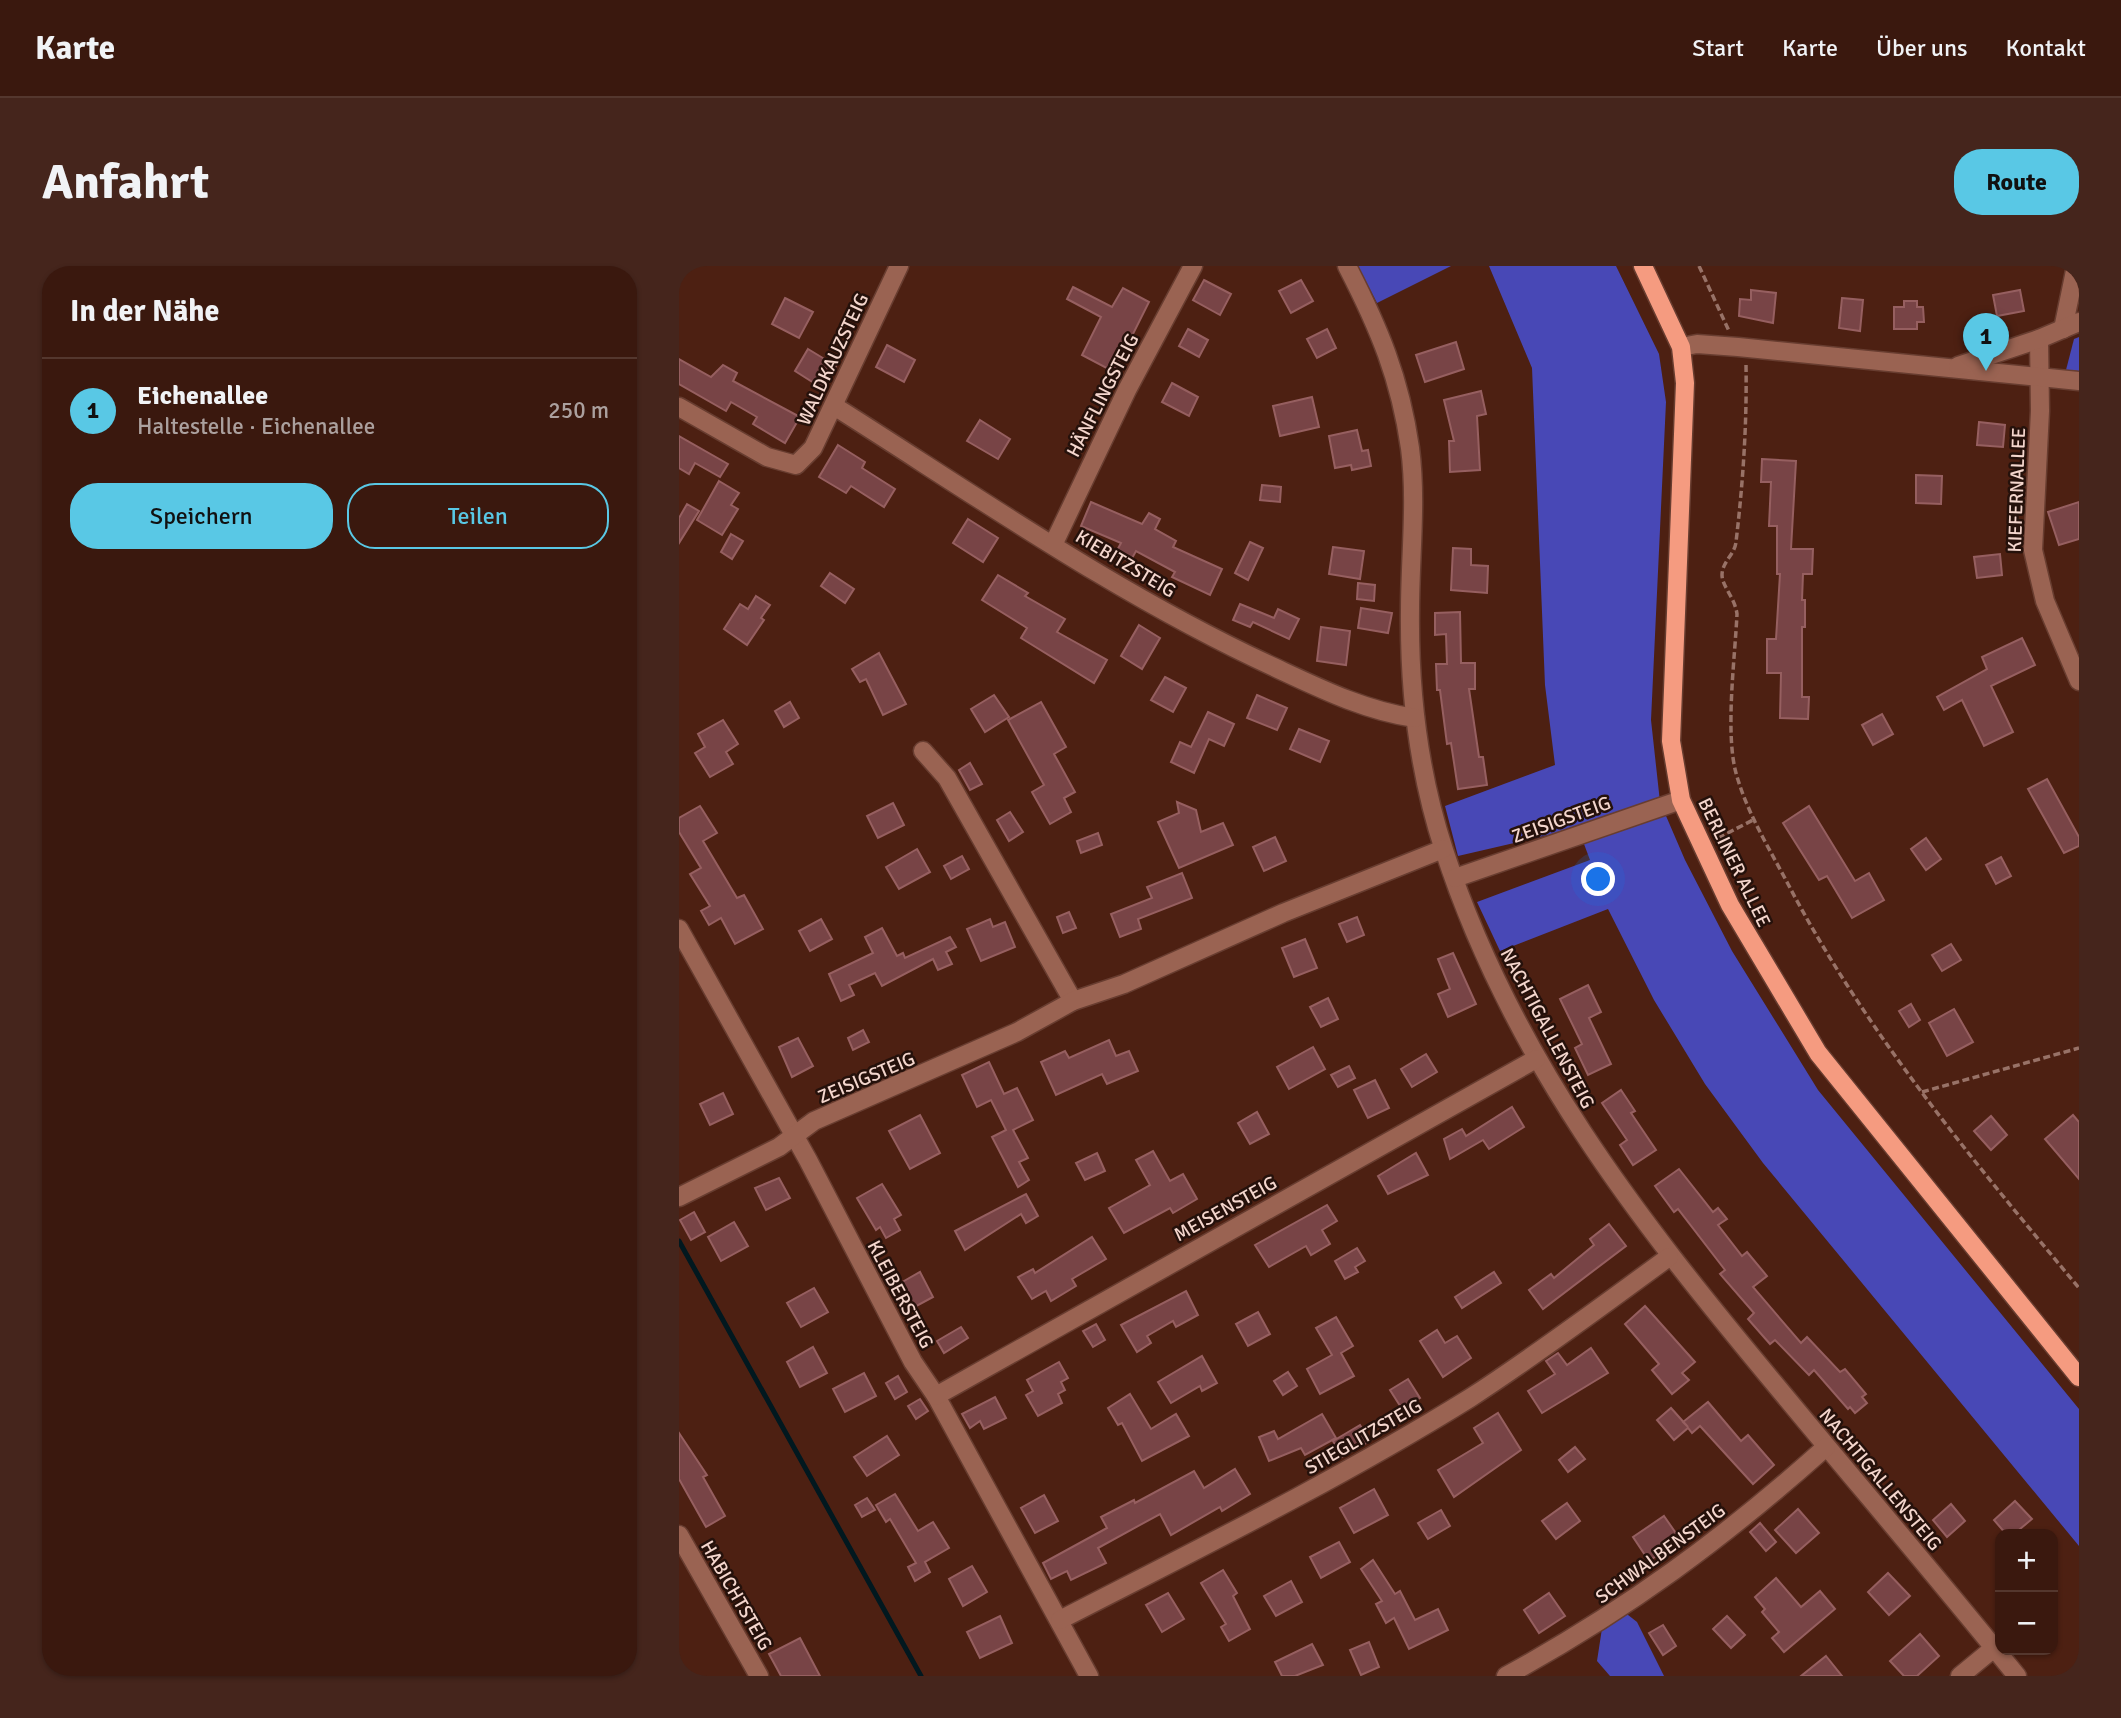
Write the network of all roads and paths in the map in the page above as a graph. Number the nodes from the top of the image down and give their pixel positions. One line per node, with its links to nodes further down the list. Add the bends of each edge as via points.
1 (899, 266): 14 (street, WALDKAUZSTEIG)
2 (1193, 266): 16 (street, HÄNFLINGSTEIG)
3 (1347, 266): 18 (street, NACHTIGALLENSTEIG, via 1380,330 1411,453)
4 (1643, 266): 9 (main road, BERLINER ALLEE)
5 (1699, 266): 10 (path)
6 (2076, 266): 7 (street)
7 (2071, 326): 8 (street)
8 (2039, 339): 11 (street); 12 (street, KIEFERNALLEE)
9 (1681, 347): 10 (street); 20 (main road, BERLINER ALLEE, via 1685,446 1671,741)
10 (1738, 347): 11 (street); 21 (path, via 1746,357 1743,471 1736,547 1721,572 1737,614 1732,730 1735,771)
11 (1952, 368): 12 (street)
12 (2040, 376): 13 (street); 17 (street, KIEFERNALLEE, via 2033,550 2045,601)
13 (2079, 381)
14 (834, 406): 15 (street, WALDKAUZSTEIG, via 813,448 796,465 767,457); 16 (street, KIEBITZSTEIG)
15 (679, 407)
16 (1053, 545): 18 (street, KIEBITZSTEIG, via 1234,649 1330,693)
17 (2079, 681)
18 (1415, 718): 23 (street, NACHTIGALLENSTEIG)
19 (923, 751): 26 (street, via 947,778)
20 (1681, 800): 22 (main road, BERLINER ALLEE); 24 (street, ZEISIGSTEIG)
21 (1753, 820): 22 (path); 29 (path, via 1822,949)
22 (1701, 847): 34 (main road, BERLINER ALLEE, via 1818,1053)
23 (1443, 849): 24 (street, NACHTIGALLENSTEIG); 26 (street, ZEISIGSTEIG, via 1124,984)
24 (1455, 878): 28 (street, NACHTIGALLENSTEIG, via 1491,968)
25 (679, 929): 30 (street, KLEIBERSTEIG)
26 (1073, 1001): 30 (street, ZEISIGSTEIG, via 1017,1032 814,1121)
27 (2079, 1048): 29 (path)
28 (1536, 1059): 32 (street, NACHTIGALLENSTEIG, via 1582,1137); 35 (street, MEISENSTEIG)
29 (1922, 1092): 33 (path)
30 (794, 1136): 31 (street, ZEISIGSTEIG); 35 (street, KLEIBERSTEIG, via 913,1362)
31 (679, 1197)
32 (1669, 1257): 36 (street, NACHTIGALLENSTEIG); 38 (street, STIEGLITZSTEIG, via 1510,1372 1422,1427)
33 (2079, 1288)
34 (2079, 1377)
35 (936, 1396): 38 (street, KLEIBERSTEIG)
36 (1826, 1447): 39 (street, NACHTIGALLENSTEIG); 42 (street, SCHWALBENSTEIG, via 1713,1545 1652,1588)
37 (679, 1535): 40 (street, HABICHTSTEIG)
38 (1060, 1620): 41 (street, KLEIBERSTEIG)
39 (1994, 1648): 43 (street); 44 (street, NACHTIGALLENSTEIG)
40 (759, 1676)
41 (1090, 1676)
42 (1506, 1676)
43 (1960, 1676)
44 (2017, 1676)

